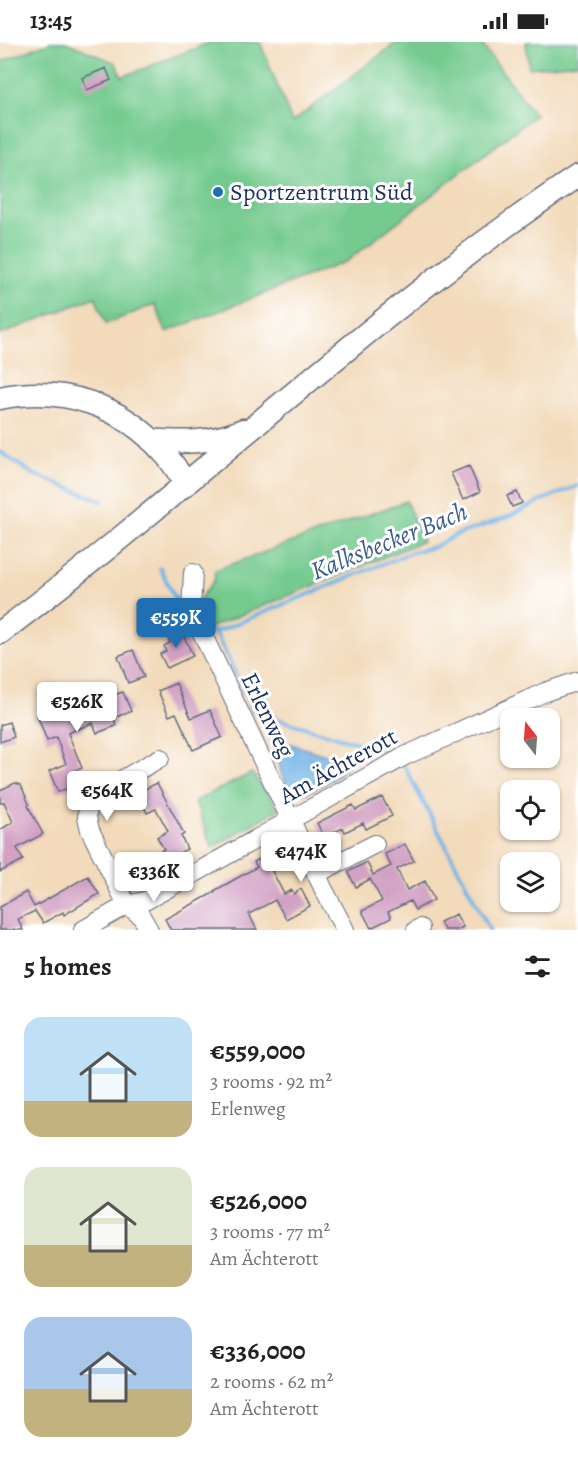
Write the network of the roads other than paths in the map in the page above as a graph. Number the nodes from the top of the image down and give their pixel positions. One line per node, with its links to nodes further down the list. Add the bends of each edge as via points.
1 (578, 176): 3 (main road, via 405,301)
2 (0, 398): 4 (main road, via 56,395 92,402 120,416)
3 (259, 423): 4 (main road, via 205,441); 5 (main road)
4 (151, 440): 5 (main road, via 166,454)
5 (186, 484): 7 (main road)
6 (193, 573): 10 (street, Erlenweg, via 191,610)
7 (0, 633)
8 (578, 681): 10 (street, Am Ächterott, via 545,692 405,756)
9 (160, 758): 13 (street, via 95,795 88,805 90,830)
10 (291, 819): 12 (street, Erlenweg); 13 (street, Am Ächterott, via 145,901)
11 (375, 844): 12 (street)
12 (316, 874): 16 (street, Erlenweg)
13 (127, 905): 14 (street, Am Ächterott); 15 (street, via 141,916)
14 (83, 930)
15 (149, 930)
16 (345, 930)

